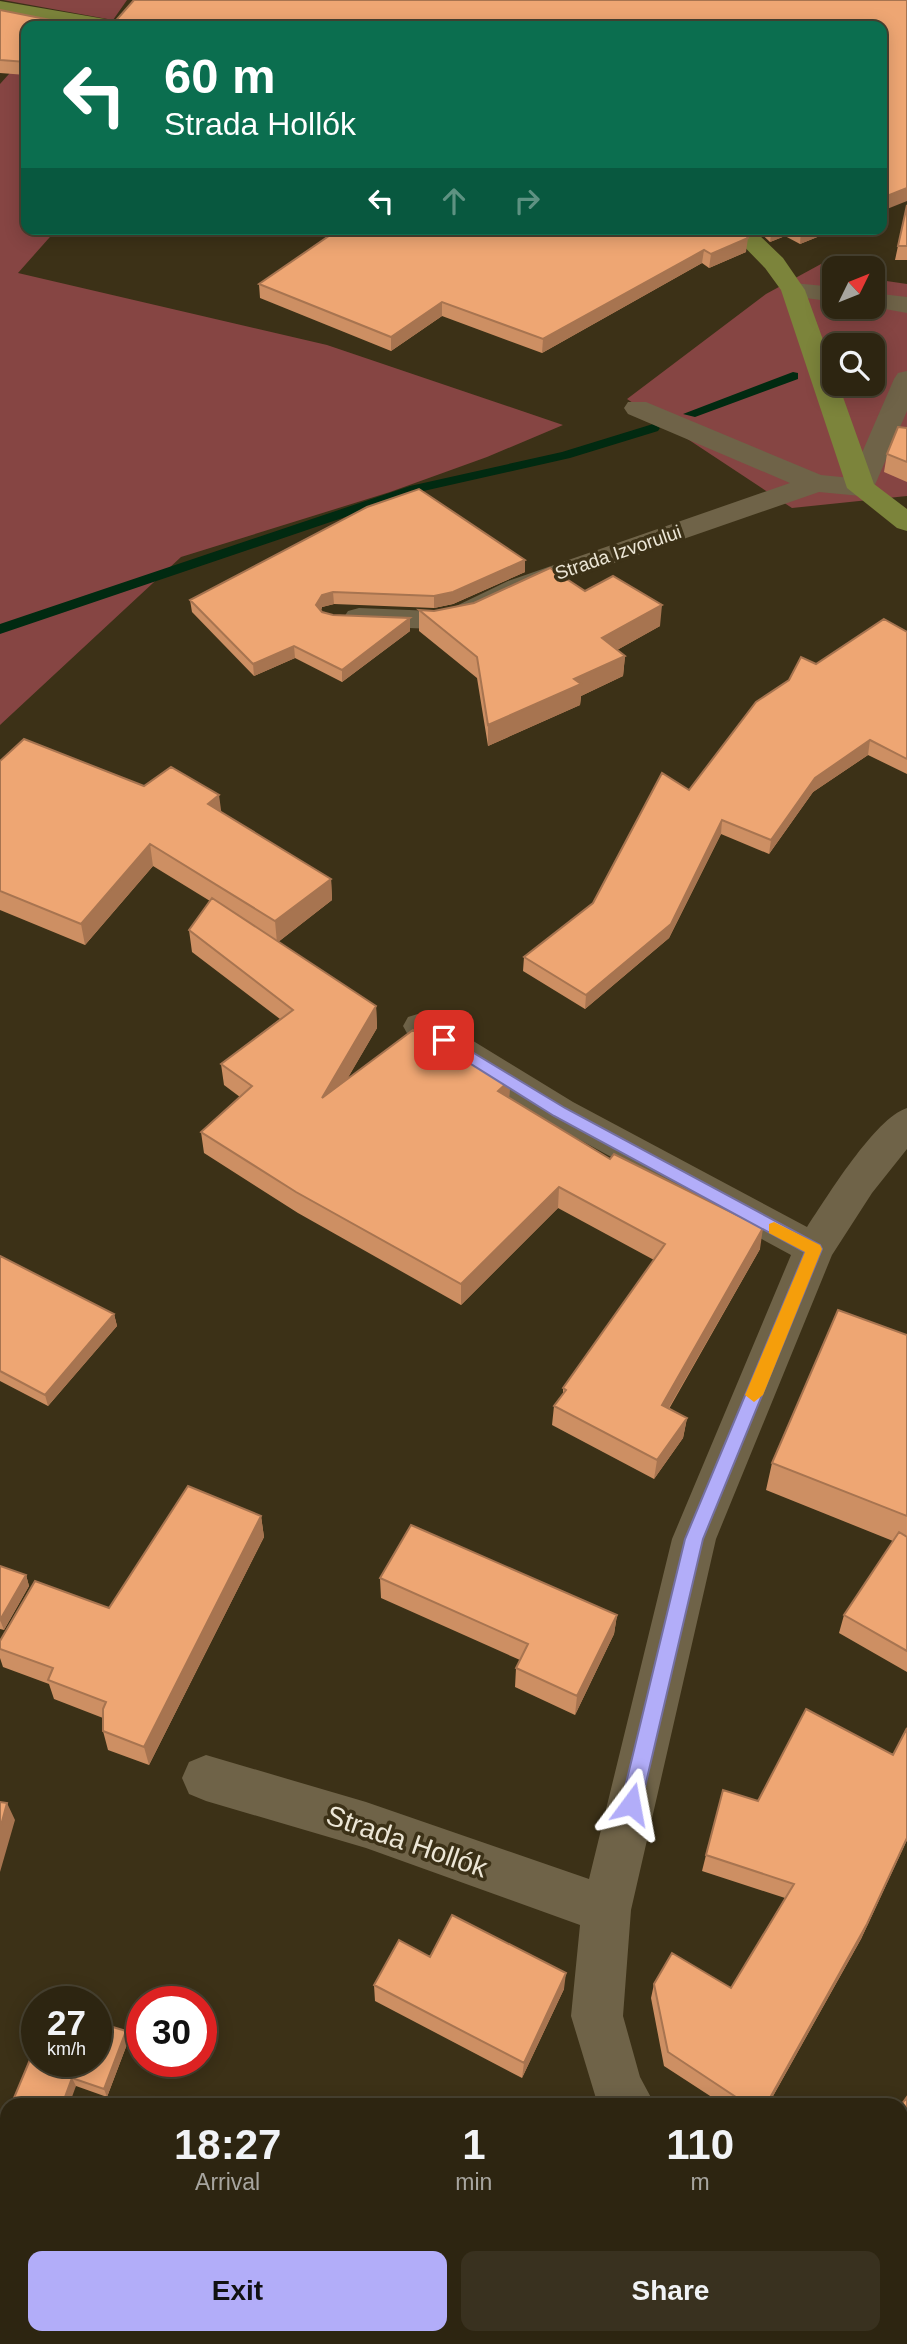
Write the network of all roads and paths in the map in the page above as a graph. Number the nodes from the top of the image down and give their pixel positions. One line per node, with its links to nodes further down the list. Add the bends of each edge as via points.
1 (0, 7): 2 (main road)
2 (82, 21)
3 (745, 235): 4 (main road)
4 (793, 290): 5 (street); 11 (main road)
5 (822, 293)
6 (886, 302): 7 (street)
7 (907, 305)
8 (907, 379): 11 (street)
9 (637, 408): 10 (street)
10 (817, 483): 11 (street, Strada Izvorului); 13 (street, Strada Izvorului, via 518,587 462,615 434,620)
11 (861, 488): 12 (main road, Strada Izvorului)
12 (907, 522)
13 (334, 616)
14 (421, 1026): 16 (street, via 560,1112)
15 (907, 1122): 16 (street, via 858,1182)
16 (814, 1249): 18 (street, via 694,1539)
17 (206, 1778): 18 (street, Strada Hollók, via 366,1825)
18 (606, 1910): 19 (street, via 597,2016)
19 (624, 2098)

